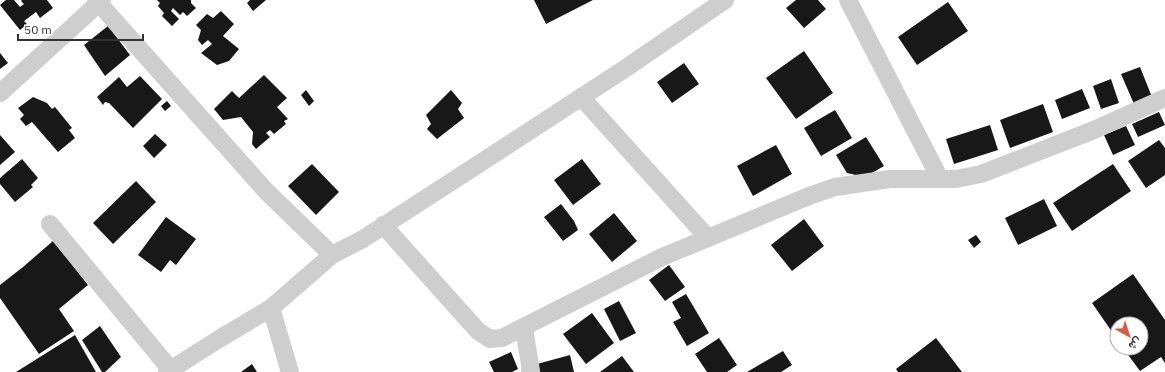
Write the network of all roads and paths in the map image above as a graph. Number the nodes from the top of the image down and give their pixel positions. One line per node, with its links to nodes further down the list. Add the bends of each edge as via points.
1 (725, 0): 5 (street)
2 (848, 0): 7 (street)
3 (100, 1): 4 (street); 11 (street, via 266,191)
4 (0, 93)
5 (581, 98): 9 (street); 10 (street)
6 (1165, 98): 7 (street, via 1094,130 981,174)
7 (940, 179): 10 (street, via 890,178 835,187)
8 (50, 224): 14 (street)
9 (383, 226): 11 (street); 13 (street, via 478,331 490,339 502,338)
10 (708, 238): 13 (street, via 662,257)
11 (332, 256): 12 (street)
12 (272, 308): 14 (street); 15 (street)
13 (524, 328): 16 (street)
14 (169, 371)
15 (290, 372)
16 (530, 372)

